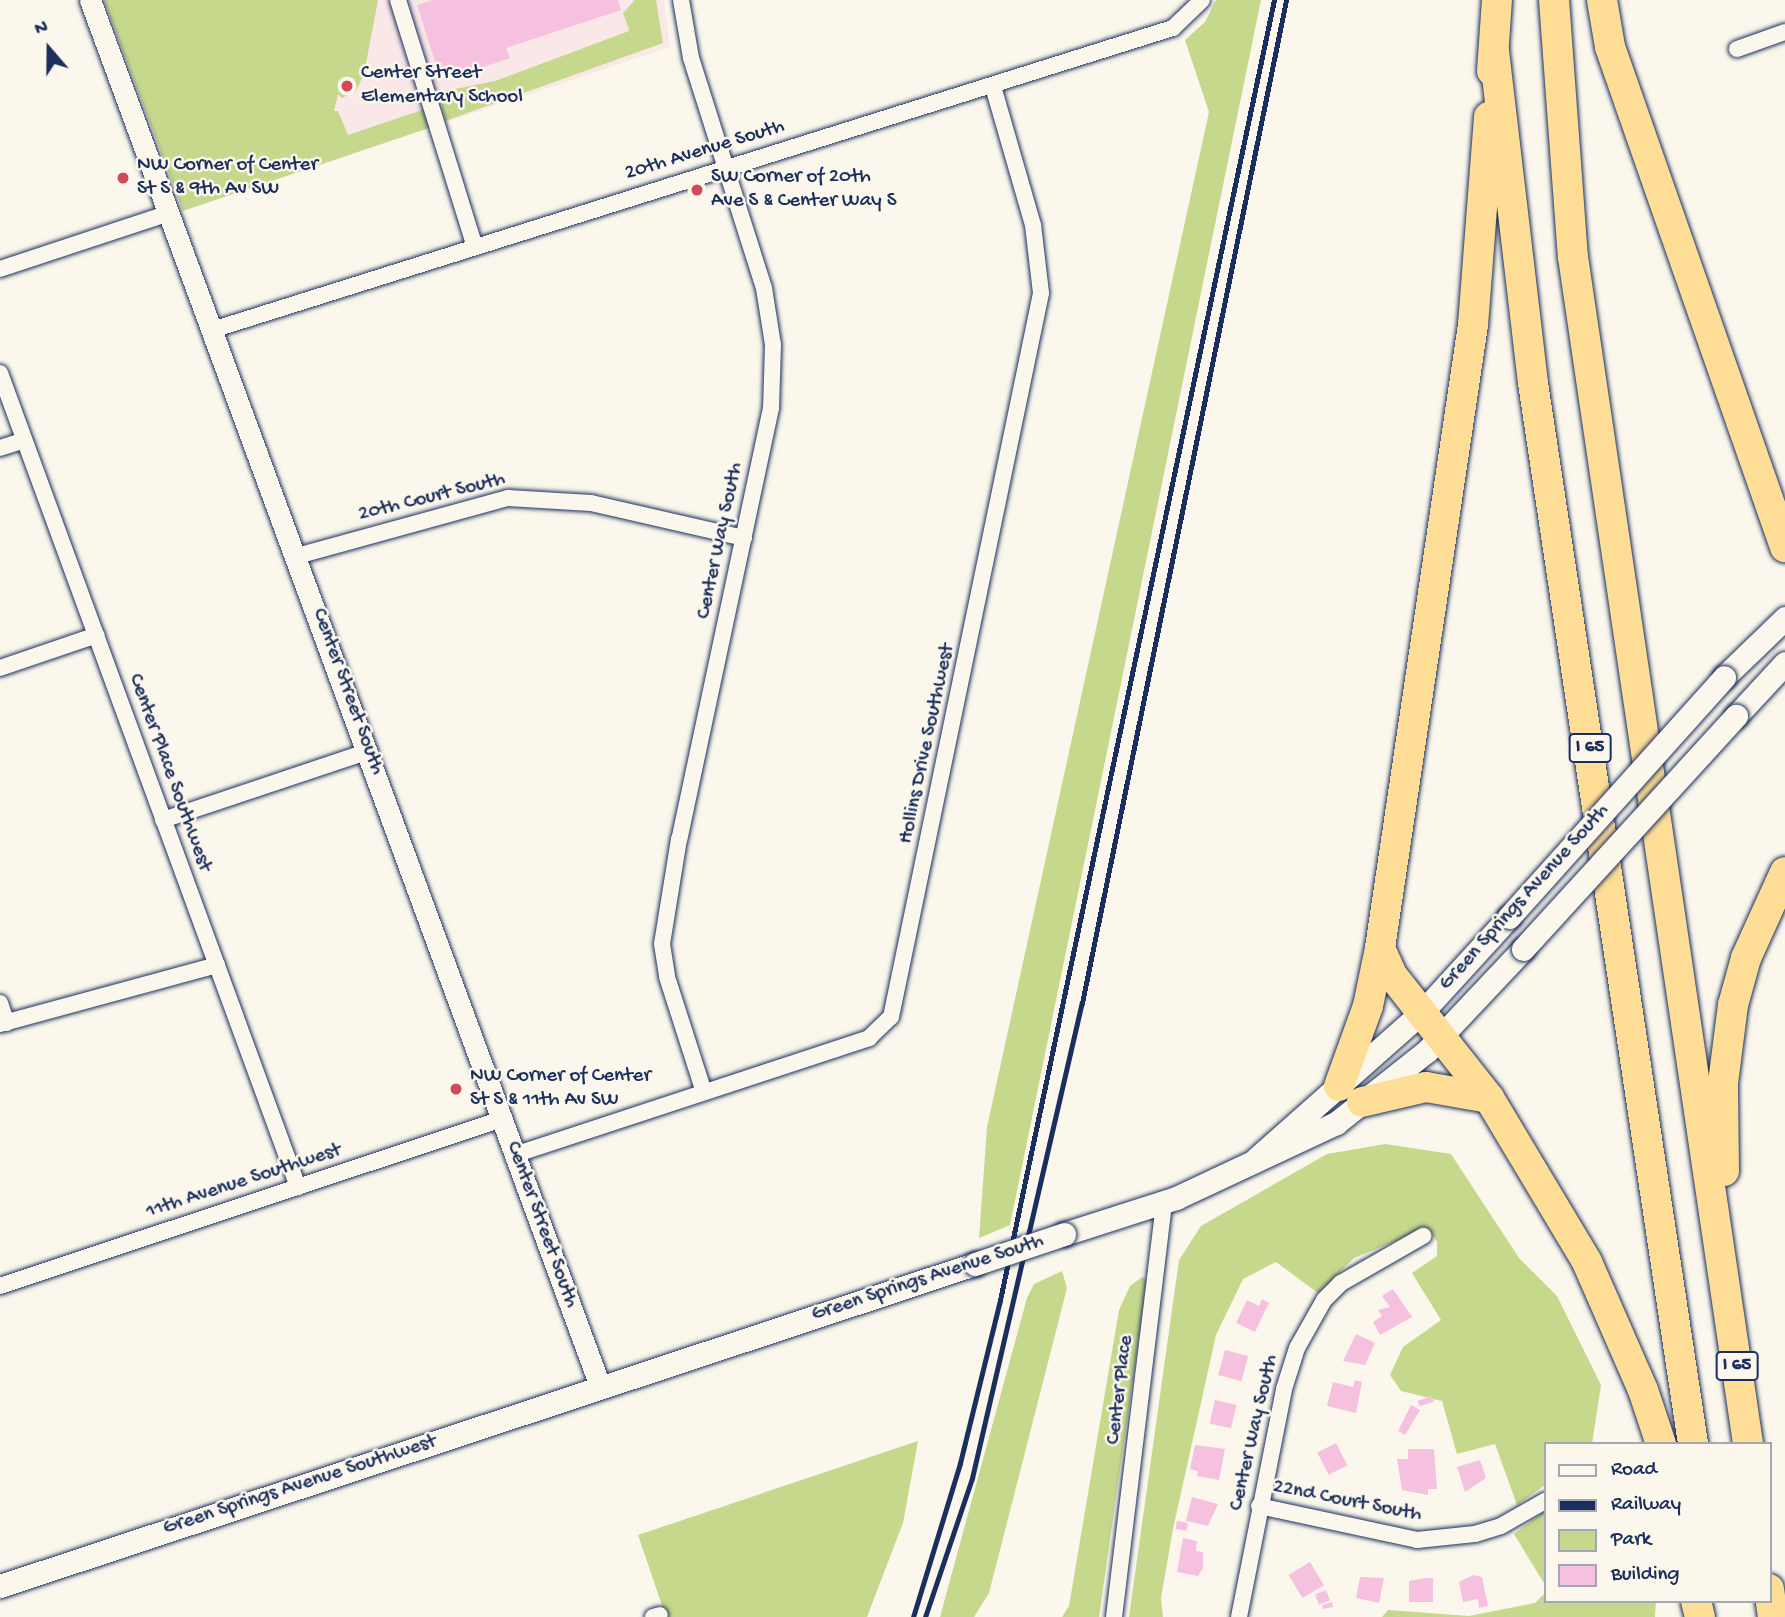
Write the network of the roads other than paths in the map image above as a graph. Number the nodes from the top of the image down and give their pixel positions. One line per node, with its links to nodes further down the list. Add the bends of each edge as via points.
1 (90, 0): 13 (street, Center Street South)
2 (398, 0): 14 (street)
3 (681, 0): 12 (street, Center Way South, via 691,58)
4 (1202, 0): 11 (street, 20th Avenue South, via 1173,29)
5 (1497, 0): 10 (highway, I 65)
6 (1554, 0): 47 (highway, I 65, via 1573,257)
7 (1602, 0): 20 (highway, via 1611,47)
8 (1785, 32): 9 (street)
9 (1737, 49)
10 (1494, 51): 32 (highway, via 1473,325); 50 (highway, I 65, via 1533,383)
11 (993, 86): 12 (street, 20th Avenue South); 38 (street, Hollins Drive Southwest, via 1033,225 1041,293 891,1017 869,1038)
12 (725, 167): 14 (street, 20th Avenue South); 22 (street, Center Way South, via 764,288 773,345 771,408)
13 (169, 213): 15 (street); 16 (street, Center Street South)
14 (474, 244): 16 (street, 20th Avenue South)
15 (0, 269)
16 (212, 330): 24 (street, Center Street South)
17 (0, 373): 18 (street, Center Place Southwest)
18 (24, 440): 19 (street); 26 (street, Center Place Southwest)
19 (0, 448)
20 (1757, 469): 21 (highway); 23 (highway)
21 (1785, 486)
22 (744, 538): 24 (street, 20th Court South, via 564,499 508,498); 38 (street, Center Way South, via 679,839 662,944 667,976)
23 (1785, 547)
24 (297, 556): 29 (street, Center Street South)
25 (1785, 618): 35 (main road, Green Springs Avenue South, bridge, via 1724,677)
26 (97, 635): 28 (street); 30 (street, Center Place Southwest)
27 (1785, 663): 37 (main road, Green Springs Avenue South, bridge)
28 (0, 668)
29 (369, 751): 30 (street); 41 (street, Center Street South)
30 (163, 820): 33 (street, Center Place Southwest)
31 (1785, 872): 47 (highway, via 1746,958 1733,1005 1723,1083)
32 (1380, 948): 35 (highway, via 1392,975); 39 (highway)
33 (217, 965): 36 (street); 43 (street, Center Place Southwest)
34 (0, 1003): 36 (street)
35 (1424, 1010): 37 (highway); 39 (main road, Green Springs Avenue South)
36 (4, 1023)
37 (1443, 1035): 39 (main road, Green Springs Avenue South); 40 (highway)
38 (704, 1092): 42 (street, Hollins Drive Southwest)
39 (1350, 1094): 40 (highway, via 1426,1087); 44 (main road, Green Springs Avenue South, via 1289,1149)
40 (1489, 1098): 49 (highway, via 1587,1262 1643,1390)
41 (502, 1119): 42 (street, Center Street South); 43 (street, 11th Avenue Southwest)
42 (514, 1155): 48 (street, Center Street South)
43 (298, 1187): 46 (street, 11th Avenue Southwest)
44 (1164, 1202): 48 (main road, Green Springs Avenue South, bridge); 55 (street, Center Place)
45 (1423, 1236): 53 (street, Center Way South, via 1341,1283 1307,1325 1287,1378)
46 (0, 1286)
47 (1726, 1287): 51 (highway, I 65)
48 (600, 1386): 54 (main road, Green Springs Avenue Southwest)
49 (1660, 1442)
50 (1693, 1442)
51 (1748, 1442)
52 (1544, 1503): 53 (street, 22nd Court South, via 1501,1526 1430,1539)
53 (1259, 1506): 56 (street, Center Way South)
54 (0, 1586)
55 (1114, 1617)
56 (1239, 1617)

